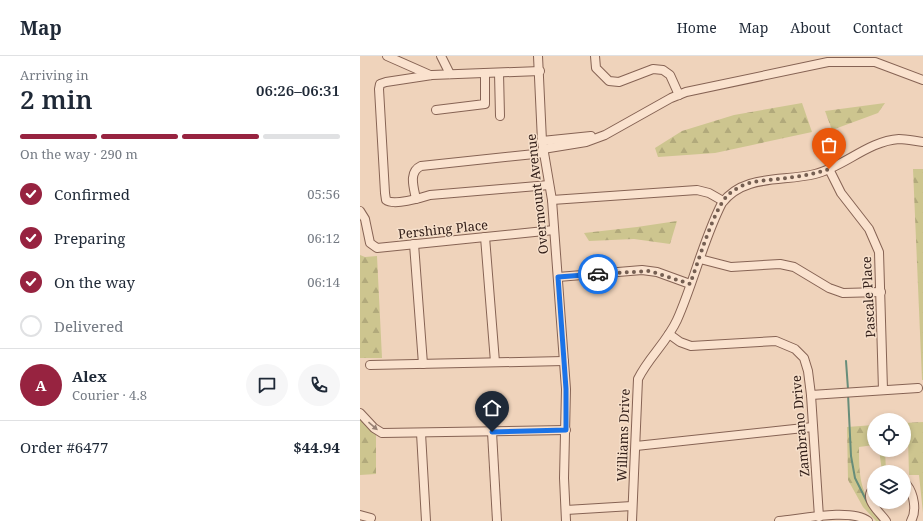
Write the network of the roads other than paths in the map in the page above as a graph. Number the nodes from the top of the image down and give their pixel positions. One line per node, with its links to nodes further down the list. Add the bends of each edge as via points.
1 (387, 56): 12 (street)
2 (441, 56): 11 (street)
3 (538, 56): 8 (street, Overmount Avenue)
4 (595, 56): 14 (street, via 596,68 610,81 619,82 653,69 663,70 670,75)
5 (815, 56): 7 (street)
6 (868, 59): 7 (street); 13 (street)
7 (815, 65): 14 (street)
8 (540, 71): 10 (street); 18 (street, Overmount Avenue)
9 (485, 73): 10 (street); 11 (street); 15 (street, via 485,104)
10 (499, 73): 16 (street)
11 (450, 74): 12 (street)
12 (430, 75): 21 (street, via 386,82 380,84 378,89 386,200 393,202)
13 (923, 80)
14 (679, 95): 18 (street, via 605,136 586,142)
15 (436, 110)
16 (500, 116)
17 (923, 142): 19 (street, Williams Drive, via 898,139 883,143)
18 (543, 148): 20 (street, Overmount Avenue); 21 (street, via 421,166 414,170 413,175)
19 (829, 169): 23 (street, Williams Drive, via 809,175 744,185); 31 (street, Pascale Place, via 841,193 864,220 873,236 879,252)
20 (549, 185): 21 (street, via 430,195); 22 (street, Overmount Avenue)
21 (416, 199)
22 (552, 200): 23 (street, via 696,190 709,193); 25 (street, Overmount Avenue)
23 (723, 201): 28 (street, Williams Drive)
24 (360, 211): 27 (street, Pershing Place, via 365,219 370,243 374,247)
25 (554, 230): 26 (street, Pershing Place); 29 (street, Overmount Avenue)
26 (485, 237): 27 (street, Pershing Place); 34 (street)
27 (414, 244): 35 (street)
28 (700, 259): 30 (street, Williams Drive); 31 (street, via 731,267 780,264 794,267 829,288 843,293)
29 (558, 277): 30 (street, via 642,270 657,272); 33 (street, Overmount Avenue)
30 (690, 284): 32 (street, Williams Drive)
31 (881, 292): 38 (street, Pascale Place)
32 (669, 334): 39 (street, Zambrano Drive, via 692,346 782,342 804,358); 45 (street, Williams Drive, via 643,369 636,385)
33 (564, 361): 34 (street); 42 (street, Overmount Avenue)
34 (495, 362): 35 (street)
35 (423, 364): 36 (street)
36 (370, 365)
37 (918, 388): 38 (street)
38 (883, 390): 39 (street)
39 (811, 395): 41 (street, Zambrano Drive)
40 (360, 413): 44 (street, one-way to 44, via 382,433)
41 (812, 428): 45 (street); 51 (street, Zambrano Drive)
42 (566, 430): 43 (street); 49 (street, Overmount Avenue)
43 (492, 432): 44 (street); 54 (street)
44 (421, 433): 53 (street)
45 (636, 446): 47 (street, Williams Drive)
46 (911, 492): 60 (street, via 914,516)
47 (632, 506): 49 (street); 56 (street, Williams Drive)
48 (876, 509): 59 (street)
49 (566, 510): 55 (street, Overmount Avenue)
50 (360, 515): 52 (street)
51 (820, 517): 57 (street); 58 (street, via 849,514 862,516)
52 (371, 518)
53 (426, 521)
54 (497, 521)
55 (566, 521)
56 (632, 521)
57 (778, 521)
58 (868, 521)
59 (886, 521)
60 (911, 521)

